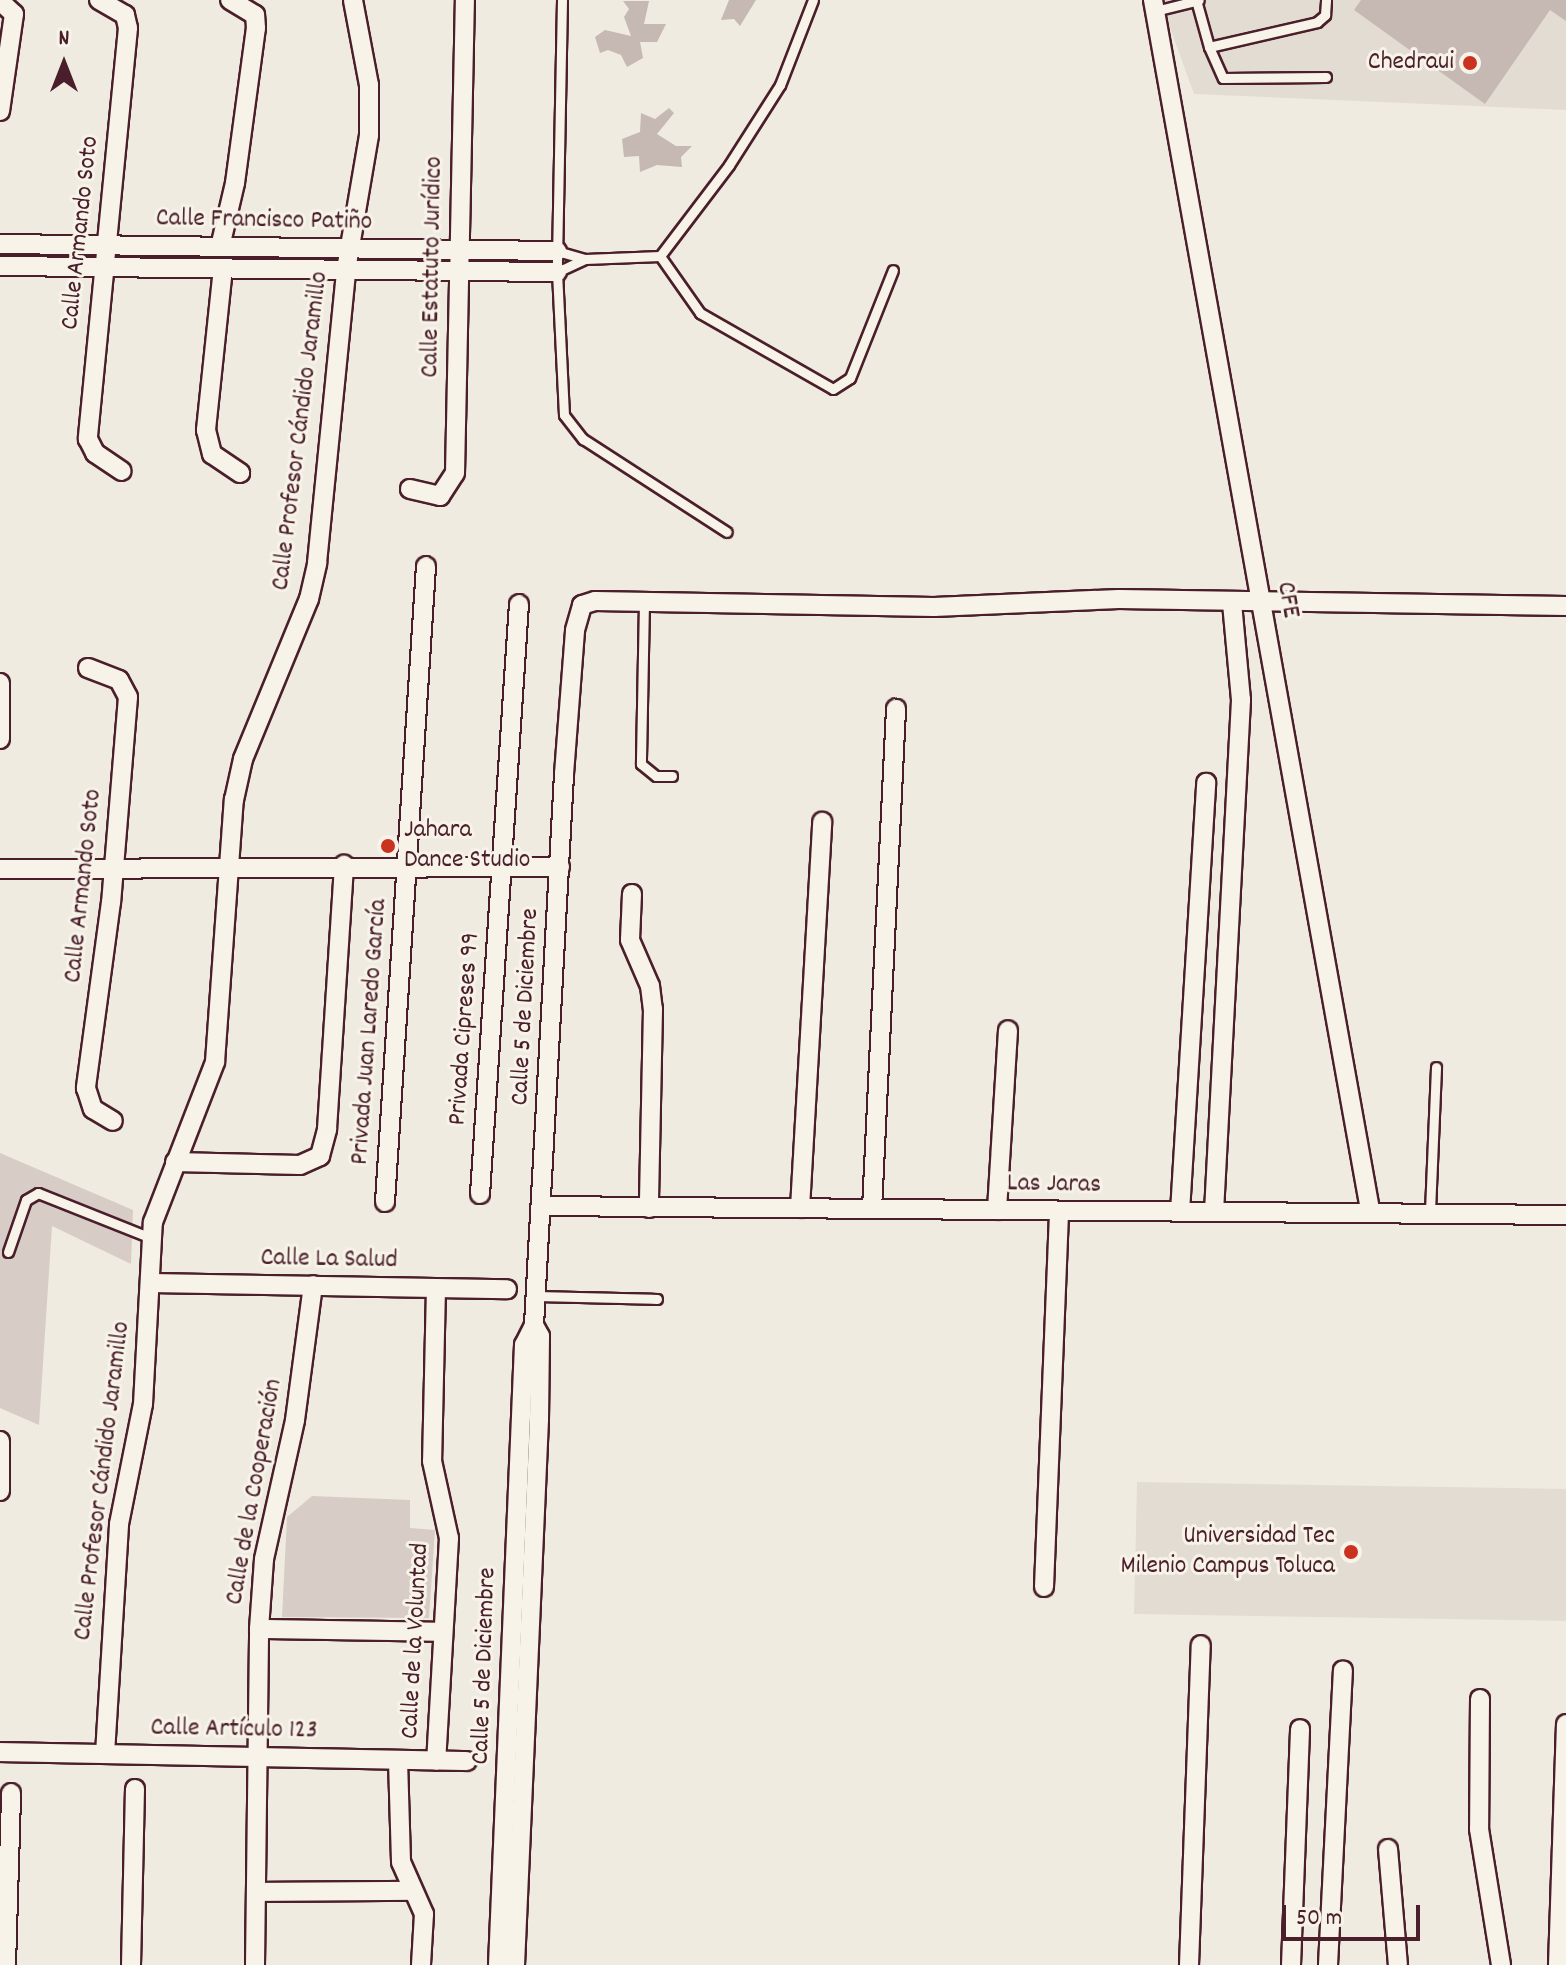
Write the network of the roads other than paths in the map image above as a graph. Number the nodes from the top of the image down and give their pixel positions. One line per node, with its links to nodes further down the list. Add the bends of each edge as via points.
1 (99, 0): 15 (street, Calle Armando Soto, via 125,15 128,28)
2 (230, 0): 16 (street, via 255,15 256,28 235,183)
3 (353, 0): 17 (street, Calle Profesor Cándido Jaramillo, via 370,101)
4 (465, 0): 18 (street, Calle Estatuto Jurídico)
5 (562, 0): 19 (lane)
6 (813, 0): 20 (lane, via 780,85 729,165)
7 (1197, 0): 10 (lane); 11 (lane)
8 (1326, 0): 11 (lane, via 1325,15 1317,22)
9 (0, 1): 13 (street, via 14,14)
10 (1154, 6): 37 (street, CFE)
11 (1209, 47): 12 (lane, via 1223,78)
12 (1326, 77)
13 (0, 111)
14 (0, 244): 15 (street, Calle Francisco Patiño)
15 (104, 245): 16 (street, Calle Francisco Patiño); 23 (street, Calle Armando Soto)
16 (220, 247): 17 (street, Calle Francisco Patiño)
17 (350, 248): 18 (street, Calle Francisco Patiño); 25 (street, Calle Profesor Cándido Jaramillo)
18 (458, 249): 19 (street, Calle Francisco Patiño); 27 (street, Calle Estatuto Jurídico)
19 (557, 251): 21 (lane); 28 (lane)
20 (660, 256): 21 (lane); 26 (lane, via 700,313 833,389 850,378)
21 (585, 259): 28 (lane)
22 (0, 266): 23 (street, Calle Francisco Patiño)
23 (103, 267): 24 (street, Calle Francisco Patiño); 29 (street, Calle Armando Soto, via 88,439 95,453)
24 (223, 268): 25 (street, Calle Francisco Patiño); 30 (street, via 206,430 212,454)
25 (346, 270): 27 (street, Calle Francisco Patiño); 47 (street, Calle Profesor Cándido Jaramillo, via 317,563 309,599 243,759)
26 (893, 270)
27 (458, 271): 28 (street, Calle Francisco Patiño); 31 (street, Calle Estatuto Jurídico, via 453,483 434,498)
28 (557, 272): 32 (lane, via 558,382 569,424 583,439)
29 (122, 471)
30 (240, 473)
31 (410, 489)
32 (727, 532)
33 (426, 566): 48 (street, Privada Juan Laredo García)
34 (644, 602): 35 (street, via 934,607 1078,600); 43 (lane, via 641,764 649,773); 51 (street, Calle 5 de Diciembre, via 586,602 577,615)
35 (1232, 603): 37 (street); 69 (street, via 1241,700)
36 (519, 604): 50 (street, Privada Cipreses 99)
37 (1261, 604): 38 (street); 65 (street, CFE)
38 (1566, 606)
39 (88, 668): 49 (street, Calle Armando Soto, via 119,680 128,697)
40 (0, 683): 42 (street)
41 (896, 709): 63 (street)
42 (0, 739)
43 (672, 776)
44 (1206, 783): 68 (street)
45 (822, 822): 62 (street)
46 (344, 865): 47 (street); 48 (street); 57 (street, via 328,1118 318,1159 300,1165)
47 (230, 866): 49 (street); 57 (street, Calle Profesor Cándido Jaramillo, via 215,1062)
48 (407, 866): 50 (street); 59 (street, Privada Juan Laredo García)
49 (114, 867): 52 (street); 56 (street, Calle Armando Soto, via 86,1088 93,1109)
50 (502, 867): 51 (street); 58 (street, Privada Cipreses 99)
51 (560, 867): 60 (street, Calle 5 de Diciembre)
52 (0, 869)
53 (632, 894): 61 (street, via 630,940 650,986 653,1009)
54 (1008, 1030): 64 (street)
55 (1436, 1067): 66 (lane)
56 (113, 1121)
57 (175, 1162): 71 (street, Calle Profesor Cándido Jaramillo, via 157,1205)
58 (480, 1194)
59 (385, 1202)
60 (541, 1206): 61 (street, Las Jaras); 77 (street, Calle 5 de Diciembre)
61 (649, 1208): 62 (street, Las Jaras)
62 (800, 1208): 63 (street, Las Jaras)
63 (872, 1209): 64 (street, Las Jaras)
64 (997, 1210): 67 (street, Las Jaras)
65 (1370, 1210): 66 (street, Las Jaras); 69 (street, Las Jaras)
66 (1430, 1211): 70 (street, Las Jaras)
67 (1059, 1212): 68 (street, Las Jaras); 82 (street)
68 (1180, 1212): 69 (street, Las Jaras)
69 (1214, 1212)
70 (1566, 1215)
71 (151, 1238): 72 (lane, via 38,1193 26,1200); 73 (street, Calle Profesor Cándido Jaramillo)
72 (8, 1252)
73 (151, 1283): 74 (street, Calle La Salud); 91 (street, Calle Profesor Cándido Jaramillo, via 143,1404 119,1524)
74 (313, 1285): 75 (street, Calle La Salud); 83 (street, Calle de la Cooperación, via 295,1420 264,1559)
75 (436, 1288): 76 (street, Calle La Salud); 84 (street, Calle de la Voluntad, via 432,1461 448,1526)
76 (507, 1289)
77 (536, 1296): 78 (lane); 79 (street, Calle 5 de Diciembre)
78 (657, 1299)
79 (534, 1325): 105 (street, Calle 5 de Diciembre, via 523,1358); 106 (street, Calle 5 de Diciembre, via 540,1349 539,1419)
80 (0, 1441): 81 (street)
81 (0, 1491)
82 (1044, 1587)
83 (259, 1629): 84 (street); 92 (street, Calle de la Cooperación)
84 (443, 1632): 94 (street, Calle de la Voluntad)
85 (1201, 1645): 107 (street)
86 (1343, 1670): 109 (street)
87 (1480, 1699): 111 (street, via 1479,1829)
88 (1566, 1724): 112 (street)
89 (1300, 1729): 108 (street)
90 (0, 1752): 91 (street, Calle Artículo 123)
91 (105, 1754): 92 (street, Calle Artículo 123)
92 (256, 1756): 93 (street, Calle Artículo 123); 100 (street, Calle de la Cooperación)
93 (398, 1760): 94 (street, Calle Artículo 123); 99 (street, via 400,1847)
94 (436, 1761): 95 (street, Calle Artículo 123)
95 (467, 1761)
96 (135, 1789): 102 (street)
97 (11, 1793): 101 (street)
98 (1388, 1849): 110 (street)
99 (412, 1891): 100 (street); 104 (street, via 424,1914)
100 (257, 1892): 103 (street, Calle de la Cooperación)
101 (6, 1965)
102 (131, 1965)
103 (255, 1965)
104 (421, 1965)
105 (498, 1965)
106 (515, 1965)
107 (1189, 1965)
108 (1291, 1965)
109 (1328, 1965)
110 (1398, 1965)
111 (1501, 1965)
112 (1558, 1965)

